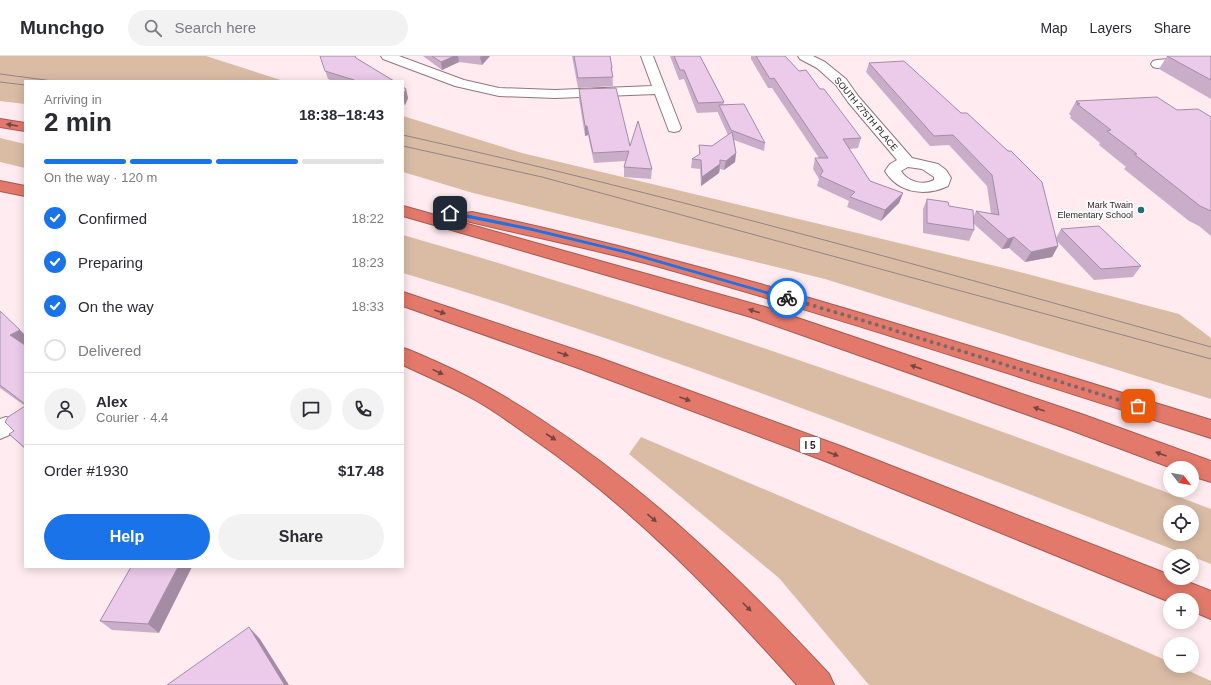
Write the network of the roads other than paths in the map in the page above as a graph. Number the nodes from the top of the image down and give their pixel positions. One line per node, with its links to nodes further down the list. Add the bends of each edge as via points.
1 (386, 56): 6 (street, via 460,83 499,92 548,94)
2 (647, 56): 6 (street)
3 (804, 56): 10 (street, SOUTH 275TH PLACE, via 821,65 841,82)
4 (1211, 59): 5 (street)
5 (1157, 64)
6 (660, 90): 9 (street)
7 (0, 123): 8 (highway, one-way to 7)
8 (24, 127)
9 (674, 128)
10 (907, 162)
11 (404, 203): 15 (highway, via 528,229 687,269 845,315)
12 (404, 211): 16 (highway, one-way to 12, via 1076,422 758,312)
13 (404, 299): 17 (highway, I 5, one-way to 17, via 590,363 834,454)
14 (404, 356): 18 (highway, one-way to 18, via 485,395 558,442 612,483 684,545 755,615)
15 (1211, 430)
16 (1211, 472)
17 (1211, 606)
18 (818, 685)

